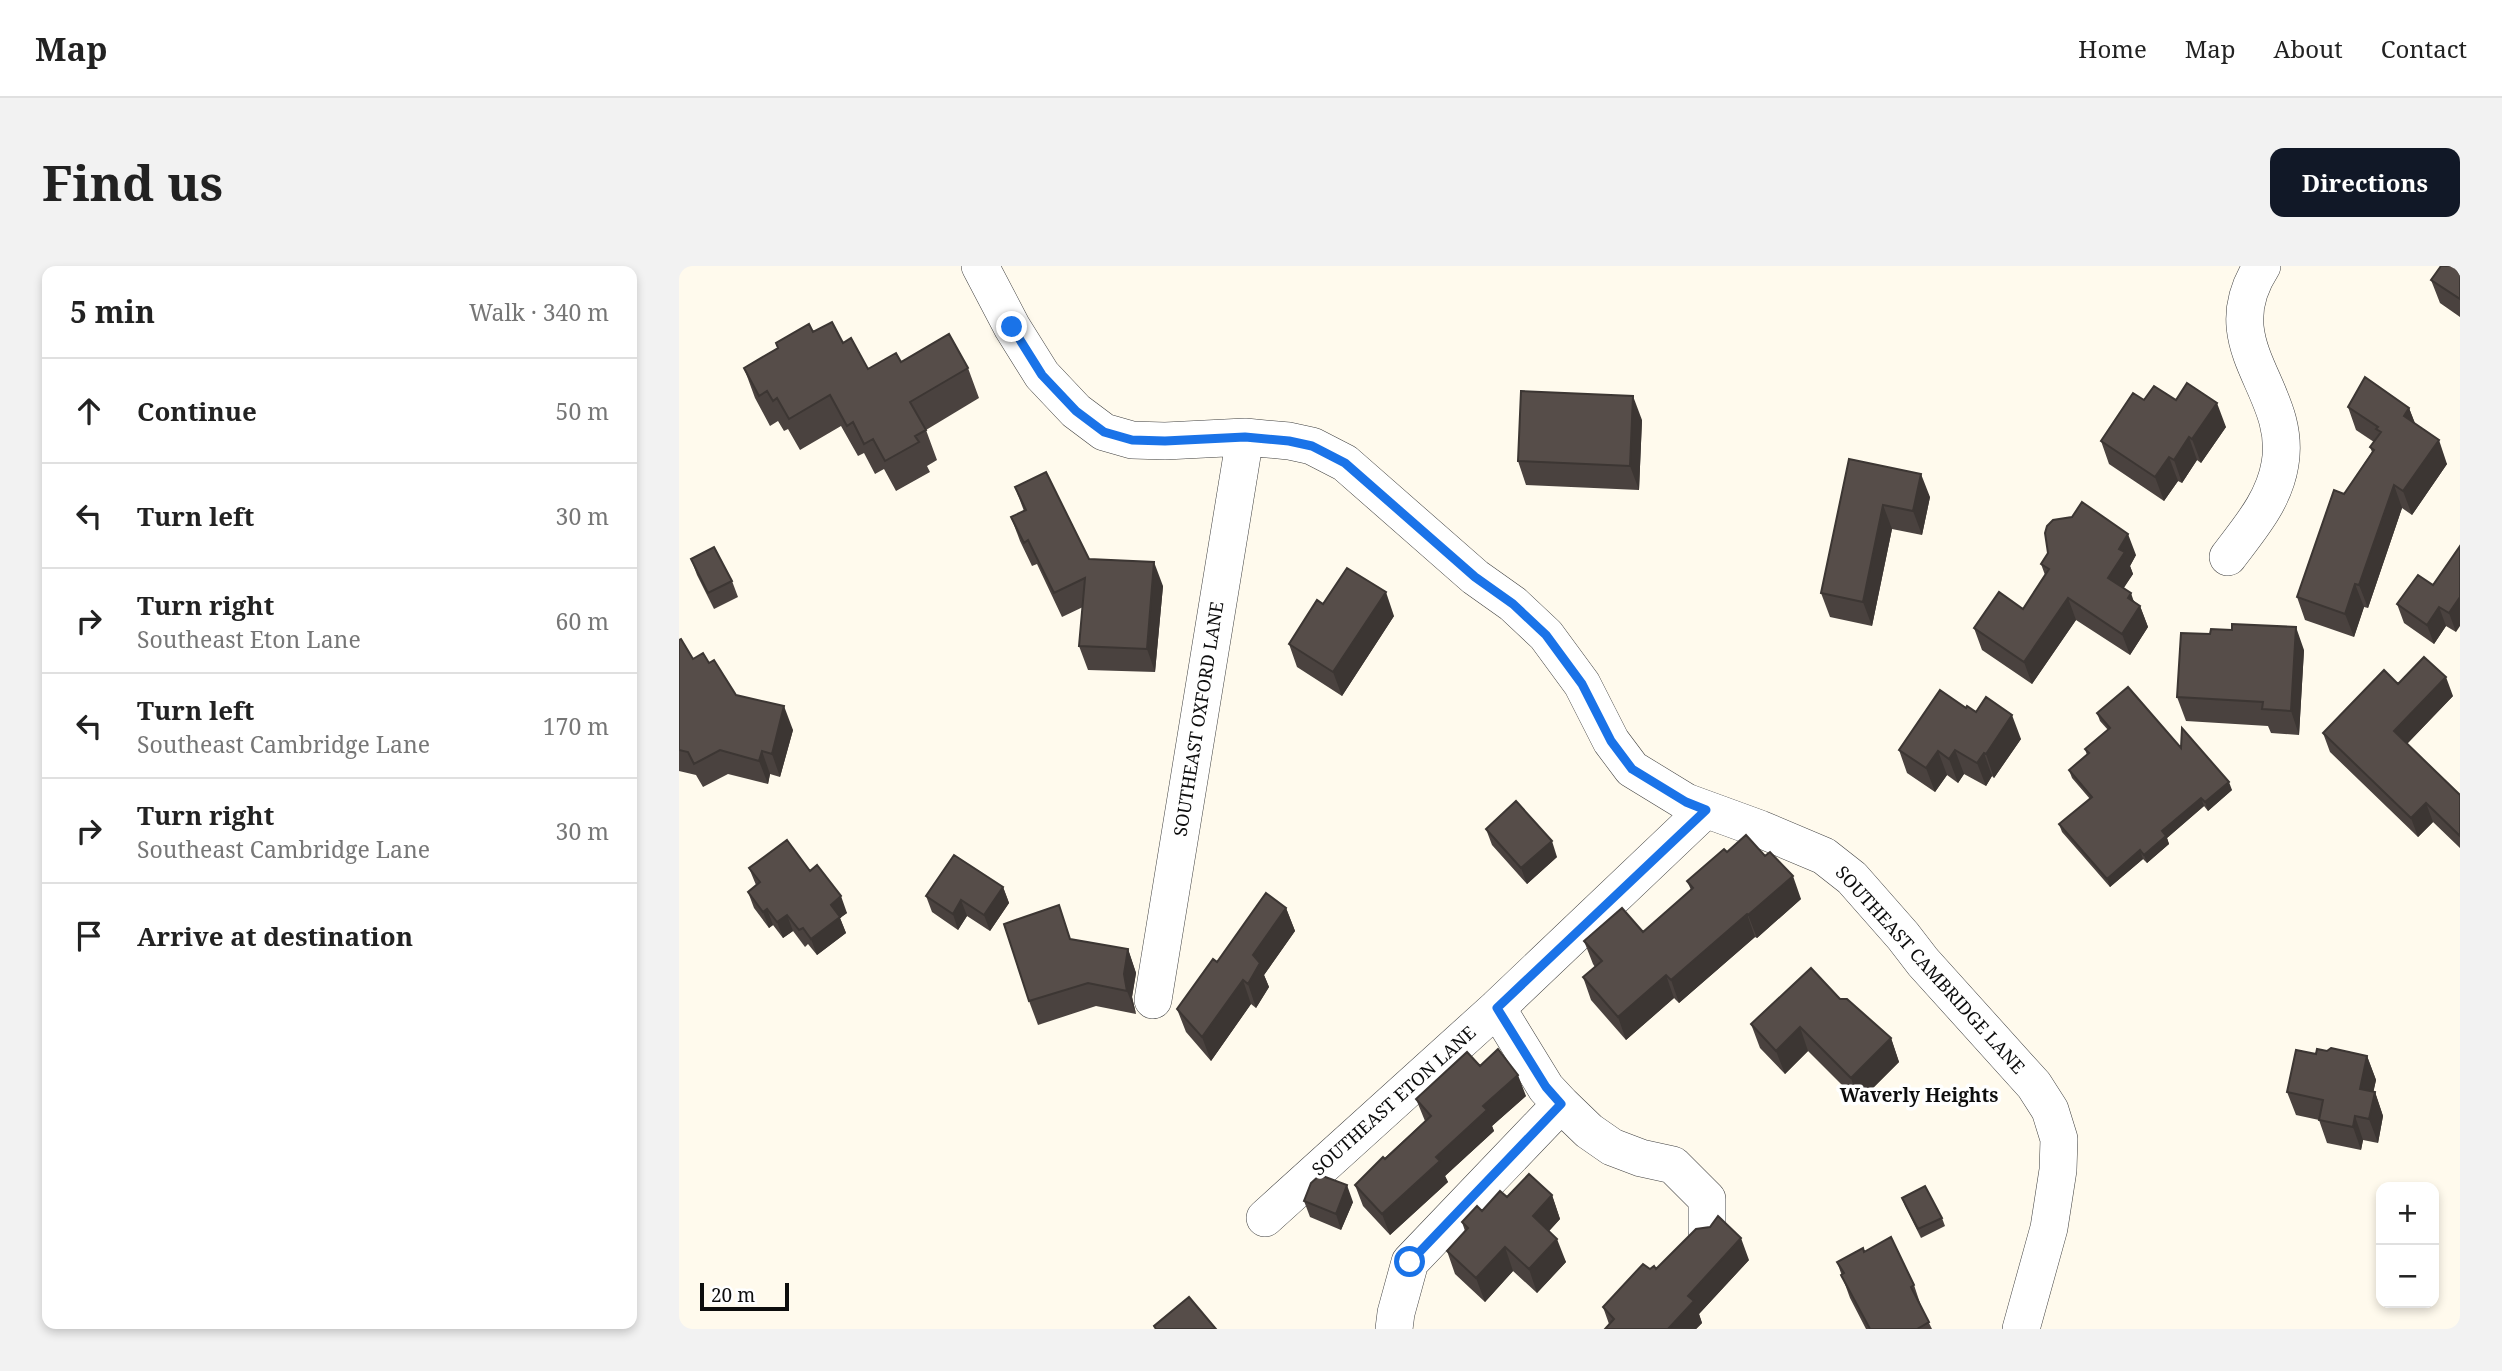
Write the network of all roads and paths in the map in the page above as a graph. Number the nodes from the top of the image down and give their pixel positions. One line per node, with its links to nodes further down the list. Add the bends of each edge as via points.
1 (980, 266): 3 (street, SOUTHEAST CAMBRIDGE LANE, via 1042,375 1104,432 1132,440)
2 (2262, 266): 4 (street, via 2252,280 2244,308 2244,330 2275,408 2281,435 2280,465 2267,505)
3 (1245, 437): 5 (street, SOUTHEAST CAMBRIDGE LANE, via 1312,446 1345,463 1546,635 1582,684 1611,741 1632,769); 6 (street, SOUTHEAST OXFORD LANE)
4 (2228, 557)
5 (1706, 810): 7 (street, SOUTHEAST ETON LANE); 12 (street, SOUTHEAST CAMBRIDGE LANE, via 1824,856 1851,878 2034,1085 2050,1110 2059,1139 2057,1180)
6 (1153, 1000)
7 (1497, 1008): 8 (street); 9 (street, SOUTHEAST ETON LANE)
8 (1561, 1104): 10 (street, via 1612,1147 1673,1165 1707,1199); 11 (street, via 1410,1262)
9 (1265, 1218)
10 (1707, 1231)
11 (1394, 1329)
12 (2021, 1329)

